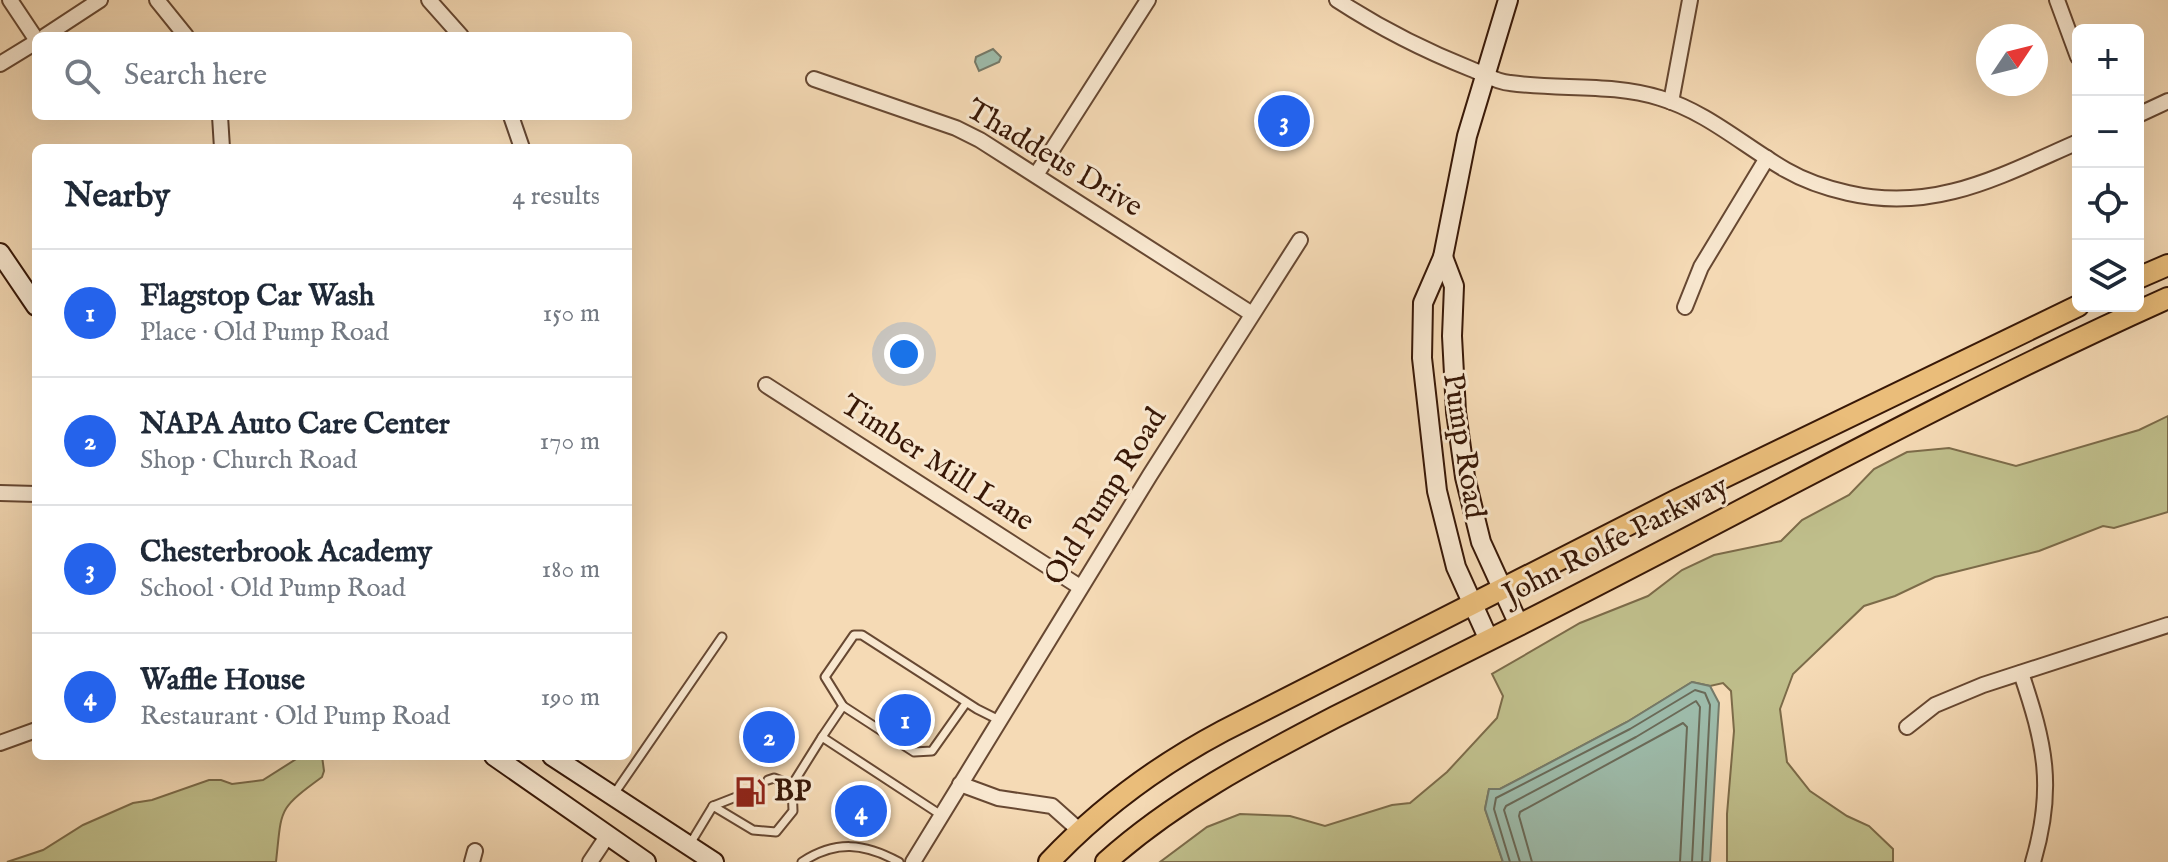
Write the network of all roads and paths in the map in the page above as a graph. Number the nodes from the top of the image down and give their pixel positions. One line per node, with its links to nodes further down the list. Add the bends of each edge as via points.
1 (10, 0): 13 (street)
2 (100, 0): 10 (street)
3 (157, 0): 11 (street)
4 (429, 0): 12 (street)
5 (1148, 0): 28 (street)
6 (1337, 0): 17 (street, via 1385,31)
7 (1508, 0): 17 (main road, Pump Road)
8 (1690, 0): 20 (street)
9 (2057, 0): 14 (street)
10 (51, 32)
11 (183, 32)
12 (457, 32)
13 (32, 35)
14 (2072, 41)
15 (32, 44): 16 (street)
16 (2, 65)
17 (1484, 74): 20 (street, via 1507,83 1627,91); 31 (main road, Pump Road)
18 (814, 79): 28 (street, Thaddeus Drive, via 956,128)
19 (2168, 101): 21 (street)
20 (1671, 102): 27 (street)
21 (2144, 112)
22 (220, 120): 24 (street)
23 (512, 120): 25 (street)
24 (222, 144)
25 (521, 144)
26 (2072, 145): 27 (street, via 1986,183 1927,199 1869,198 1822,187)
27 (1767, 158): 36 (street, via 1701,267)
28 (1036, 175): 38 (street, Thaddeus Drive)
29 (1300, 240): 38 (street, Old Pump Road)
30 (0, 253): 35 (main road)
31 (1443, 257): 43 (main road, Pump Road, via 1454,286 1456,412 1465,477 1481,542); 44 (main road, Pump Road, via 1423,303 1425,408 1437,491 1456,567)
32 (2168, 265): 33 (main road)
33 (2144, 275)
34 (2168, 298): 45 (main road, John Rolfe Parkway, via 1934,409)
35 (32, 300)
36 (1685, 307)
37 (2072, 309): 43 (main road, John Rolfe Parkway)
38 (1252, 314): 42 (street, Old Pump Road)
39 (766, 385): 42 (street, Timber Mill Lane)
40 (0, 493): 41 (street)
41 (32, 494)
42 (1080, 587): 52 (street, Old Pump Road)
43 (1502, 587): 44 (main road, John Rolfe Parkway); 45 (main road, Pump Road)
44 (1472, 602): 48 (main road, Pump Road); 66 (main road, John Rolfe Parkway, via 1199,744)
45 (1519, 625): 48 (main road, John Rolfe Parkway)
46 (2168, 625): 49 (street)
47 (722, 637): 62 (lane)
48 (1489, 640): 76 (main road, John Rolfe Parkway, via 1212,783)
49 (2021, 673): 53 (street, via 1935,705); 77 (street, via 2039,725 2046,774)
50 (966, 703): 51 (lane, via 932,751 914,752); 51 (lane, via 862,635 854,635 825,677); 52 (lane)
51 (843, 706): 55 (lane)
52 (999, 720): 60 (street, Old Pump Road)
53 (1907, 727)
54 (32, 731): 56 (street)
55 (822, 737): 61 (lane); 65 (lane)
56 (0, 743)
57 (500, 760): 67 (main road)
58 (558, 760): 62 (main road)
59 (768, 780): 61 (lane)
60 (960, 784): 65 (street, Old Pump Road); 66 (street, via 998,798 1052,806)
61 (792, 785): 64 (lane, via 793,811 776,832 753,830)
62 (613, 796): 68 (main road)
63 (736, 797): 64 (lane)
64 (713, 806): 68 (lane)
65 (941, 815): 74 (street, Old Pump Road)
66 (1080, 831): 75 (main road, John Rolfe Parkway)
67 (608, 835): 69 (street); 70 (main road)
68 (689, 846): 71 (main road)
69 (590, 862)
70 (646, 862)
71 (714, 862)
72 (802, 862): 73 (lane, via 821,850 849,846)
73 (899, 862)
74 (913, 862)
75 (1049, 862)
76 (1106, 862)
77 (2033, 862)

